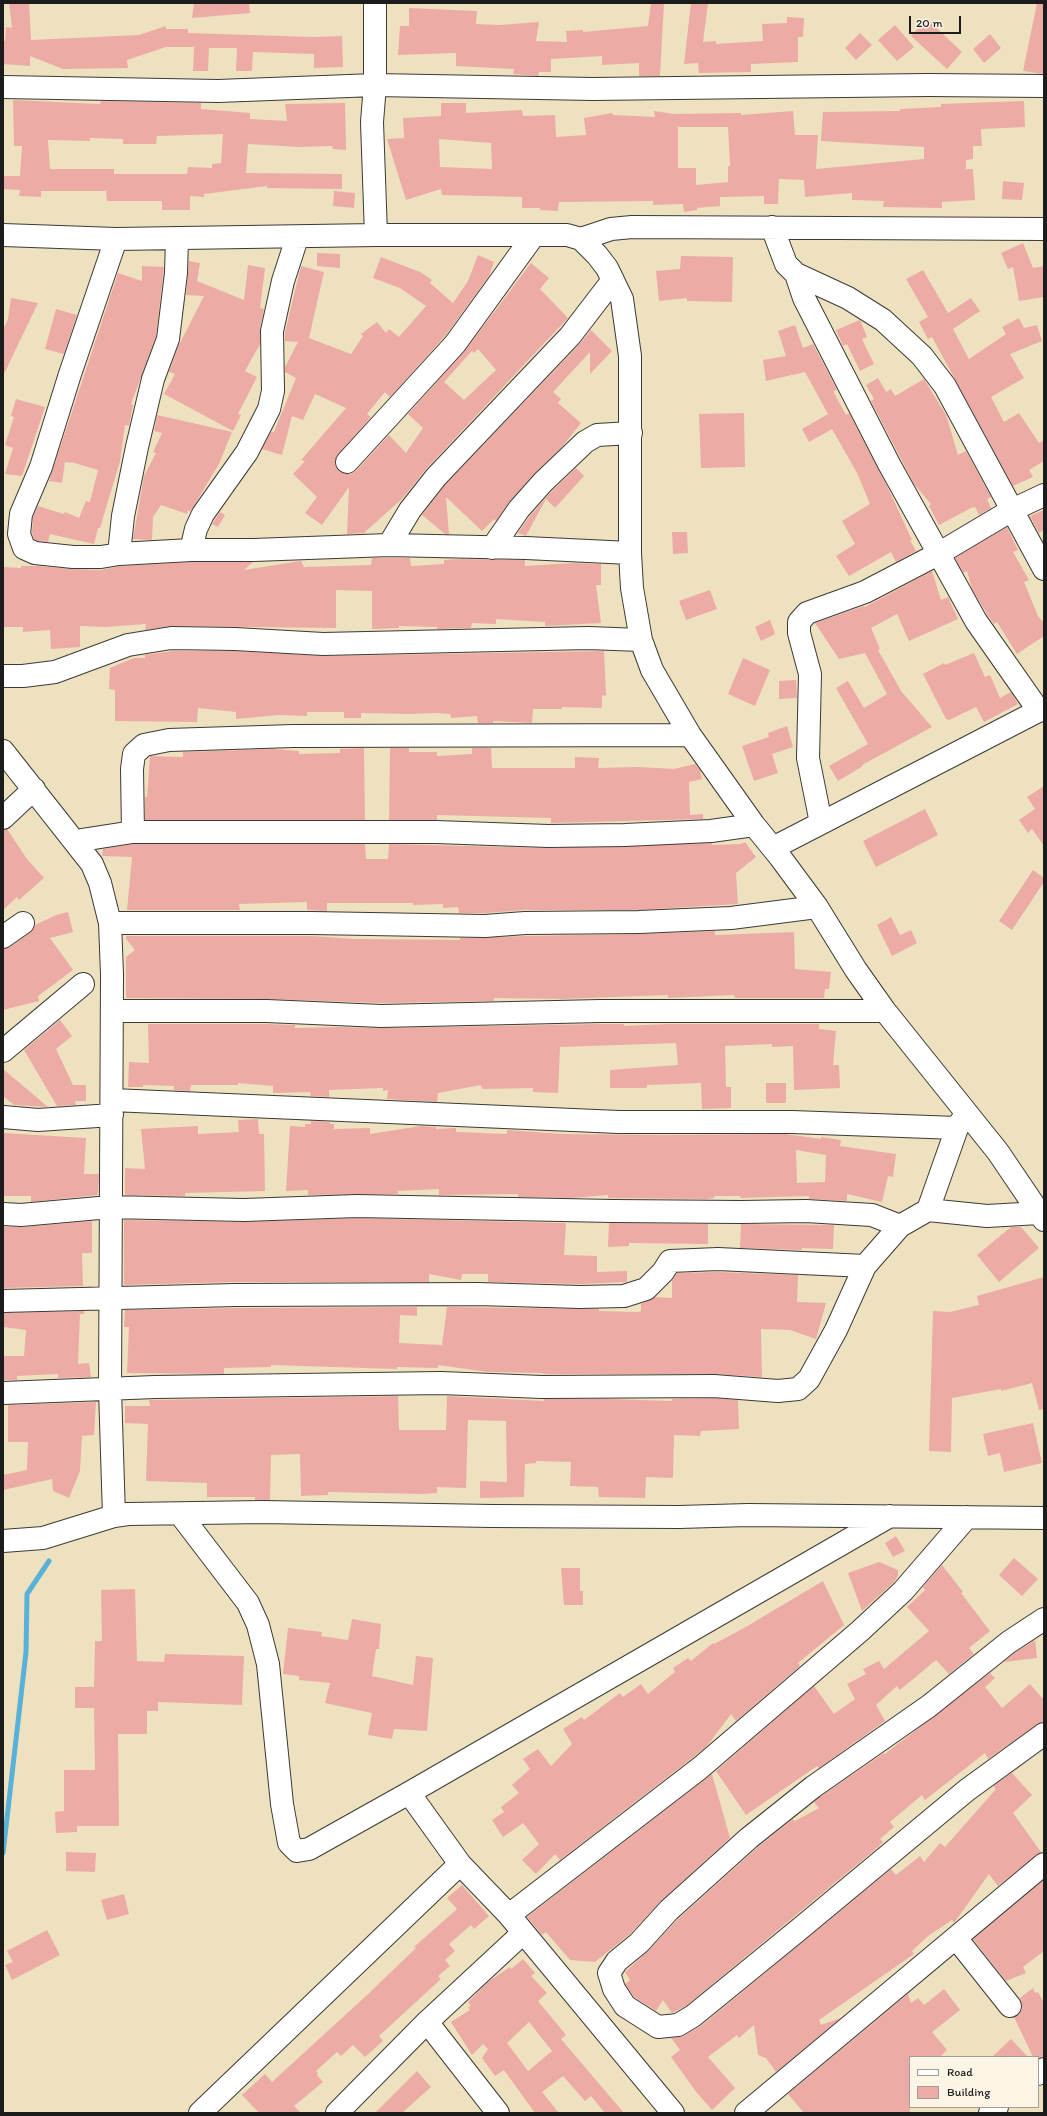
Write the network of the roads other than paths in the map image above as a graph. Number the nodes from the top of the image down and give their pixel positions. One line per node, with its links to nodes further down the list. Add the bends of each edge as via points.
1 (375, 3): 2 (street)
2 (375, 86): 3 (street, via 593,89); 4 (street, via 218,91); 8 (street, via 372,122)
3 (1044, 86)
4 (3, 87)
5 (772, 227): 6 (street); 13 (street, via 632,227 611,229); 14 (street, via 786,264)
6 (1044, 229)
7 (3, 235): 12 (street)
8 (376, 235): 9 (street); 11 (street)
9 (534, 235): 13 (street); 17 (street, via 455,344)
10 (177, 238): 11 (street); 12 (street); 23 (street, via 176,273 168,339 154,379 137,448)
11 (298, 238): 22 (street, via 283,281 272,331 273,390 269,409 247,452 202,514)
12 (116, 239): 23 (street, via 41,467 21,514 19,534 24,548 35,553 74,557)
13 (580, 239): 15 (street, via 597,255)
14 (796, 274): 19 (street, via 848,298 871,312 922,356 945,386); 25 (street, via 804,298)
15 (613, 280): 16 (street, via 622,299 630,356); 20 (street, via 570,336 436,477 410,510)
16 (631, 433): 21 (street, via 597,435 584,442 519,509); 24 (street)
17 (347, 462)
18 (1044, 495): 19 (street)
19 (1012, 510): 25 (street); 26 (street)
20 (389, 545): 21 (street); 22 (street)
21 (492, 548): 24 (street)
22 (191, 550): 23 (street)
23 (118, 554)
24 (630, 554): 27 (street, via 633,595)
25 (938, 554): 29 (street, via 976,621); 34 (street, via 865,592 807,613 799,622 799,633 810,674 808,758)
26 (1044, 569)
27 (641, 640): 28 (street, via 323,644 171,638 128,645 55,672); 30 (street, via 652,670)
28 (3, 676)
29 (1041, 710): 34 (street)
30 (690, 735): 35 (street); 36 (street, via 301,736 169,740 144,745 134,754)
31 (3, 751): 32 (street)
32 (34, 790): 33 (street); 37 (street)
33 (3, 818)
34 (821, 823): 38 (street)
35 (754, 825): 36 (street, via 711,831 617,836 436,832); 38 (street)
36 (133, 832): 37 (street)
37 (75, 841): 41 (street, via 92,864 100,883)
38 (773, 848): 39 (street)
39 (817, 907): 41 (street, via 730,918 485,926); 44 (street, via 856,970)
40 (23, 923): 42 (street)
41 (110, 923): 45 (street)
42 (3, 937)
43 (83, 984): 46 (street)
44 (885, 1010): 45 (street, via 600,1011 381,1016 267,1010); 49 (street)
45 (112, 1011): 47 (street)
46 (3, 1052)
47 (112, 1108): 48 (street, via 38,1120); 49 (street, via 619,1122); 50 (street)
48 (3, 1117)
49 (962, 1120): 51 (street); 53 (street, via 998,1152)
50 (110, 1207): 52 (street, via 21,1215); 54 (street, via 244,1210 357,1206 613,1211 806,1211 872,1216); 56 (street)
51 (928, 1210): 53 (street, via 988,1216); 54 (street)
52 (3, 1214)
53 (1041, 1216)
54 (900, 1226): 55 (street)
55 (865, 1266): 56 (street, via 718,1259 670,1261 646,1289 624,1296 235,1295); 58 (street, via 836,1330 808,1379 798,1389 778,1391 714,1386 542,1388 441,1383 155,1387)
56 (112, 1299): 57 (street); 58 (street)
57 (3, 1301)
58 (110, 1390): 59 (street); 61 (street)
59 (3, 1393)
60 (180, 1514): 61 (street); 62 (street); 68 (street, via 248,1603 258,1625 268,1664 282,1804 289,1843 297,1851 309,1849)
61 (114, 1516): 65 (street, via 42,1538)
62 (890, 1516): 63 (street); 68 (street)
63 (967, 1517): 64 (street); 71 (street, via 904,1591 860,1631 700,1768)
64 (1044, 1518)
65 (3, 1541)
66 (1044, 1619): 67 (street, via 1009,1642 929,1706 813,1787 749,1838 669,1910 639,1944 617,1961 610,1973 614,1989 625,2006 658,2027 678,2025 693,2016 967,1790)
67 (1044, 1734)
68 (409, 1793): 69 (street)
69 (460, 1864): 71 (street); 76 (street)
70 (1044, 1864): 73 (street)
71 (509, 1915): 72 (street)
72 (523, 1933): 75 (street); 79 (street)
73 (956, 1938): 74 (street); 80 (street)
74 (1010, 2006)
75 (427, 2022): 77 (street); 78 (street)
76 (200, 2113)
77 (337, 2113)
78 (498, 2113)
79 (673, 2113)
80 (746, 2113)

